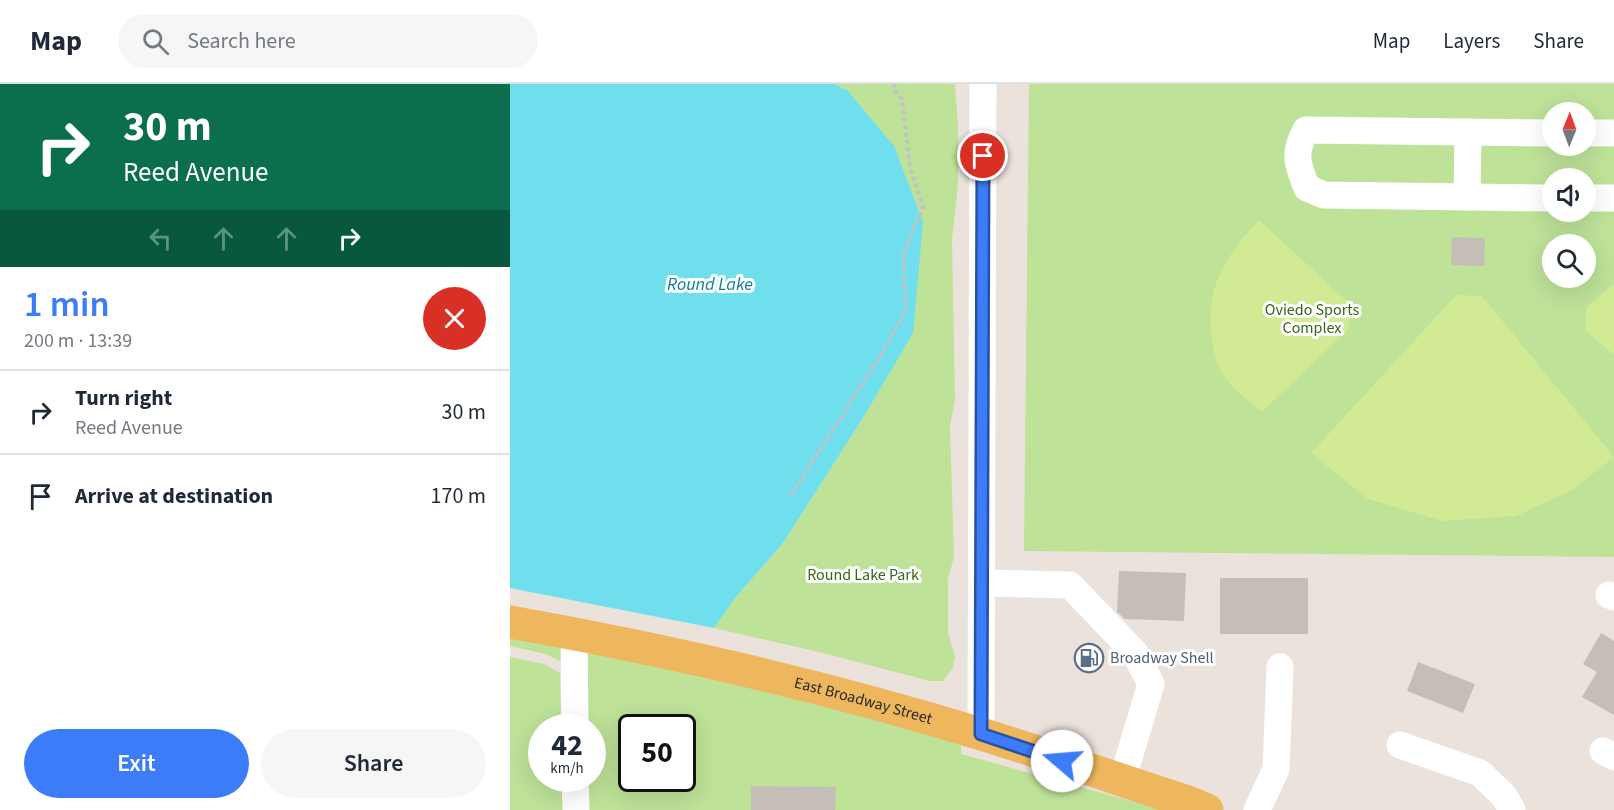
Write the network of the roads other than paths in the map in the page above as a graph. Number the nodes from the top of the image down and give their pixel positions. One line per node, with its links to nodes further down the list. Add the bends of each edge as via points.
1 (983, 84): 10 (street)
2 (1468, 132): 3 (street); 6 (street); 6 (street, via 1306,130 1298,143 1297,165 1307,188 1324,195)
3 (1542, 133)
4 (1596, 133): 5 (street)
5 (1614, 133)
6 (1467, 197): 7 (street)
7 (1542, 198)
8 (1596, 198): 9 (street)
9 (1614, 198)
10 (981, 583): 15 (street); 17 (street, via 1070,585 1135,653 1151,684)
11 (510, 622): 12 (main road, East Broadway Street)
12 (574, 633): 14 (street); 15 (main road, East Broadway Street, via 772,677)
13 (1280, 667): 21 (street, via 1276,769)
14 (575, 714)
15 (981, 734): 17 (main road, East Broadway Street)
16 (1400, 745): 22 (street, via 1480,773 1504,796)
17 (1122, 781): 20 (main road, East Broadway Street)
18 (575, 792): 19 (street)
19 (576, 810)
20 (1207, 810)
21 (1257, 810)
22 (1512, 810)

